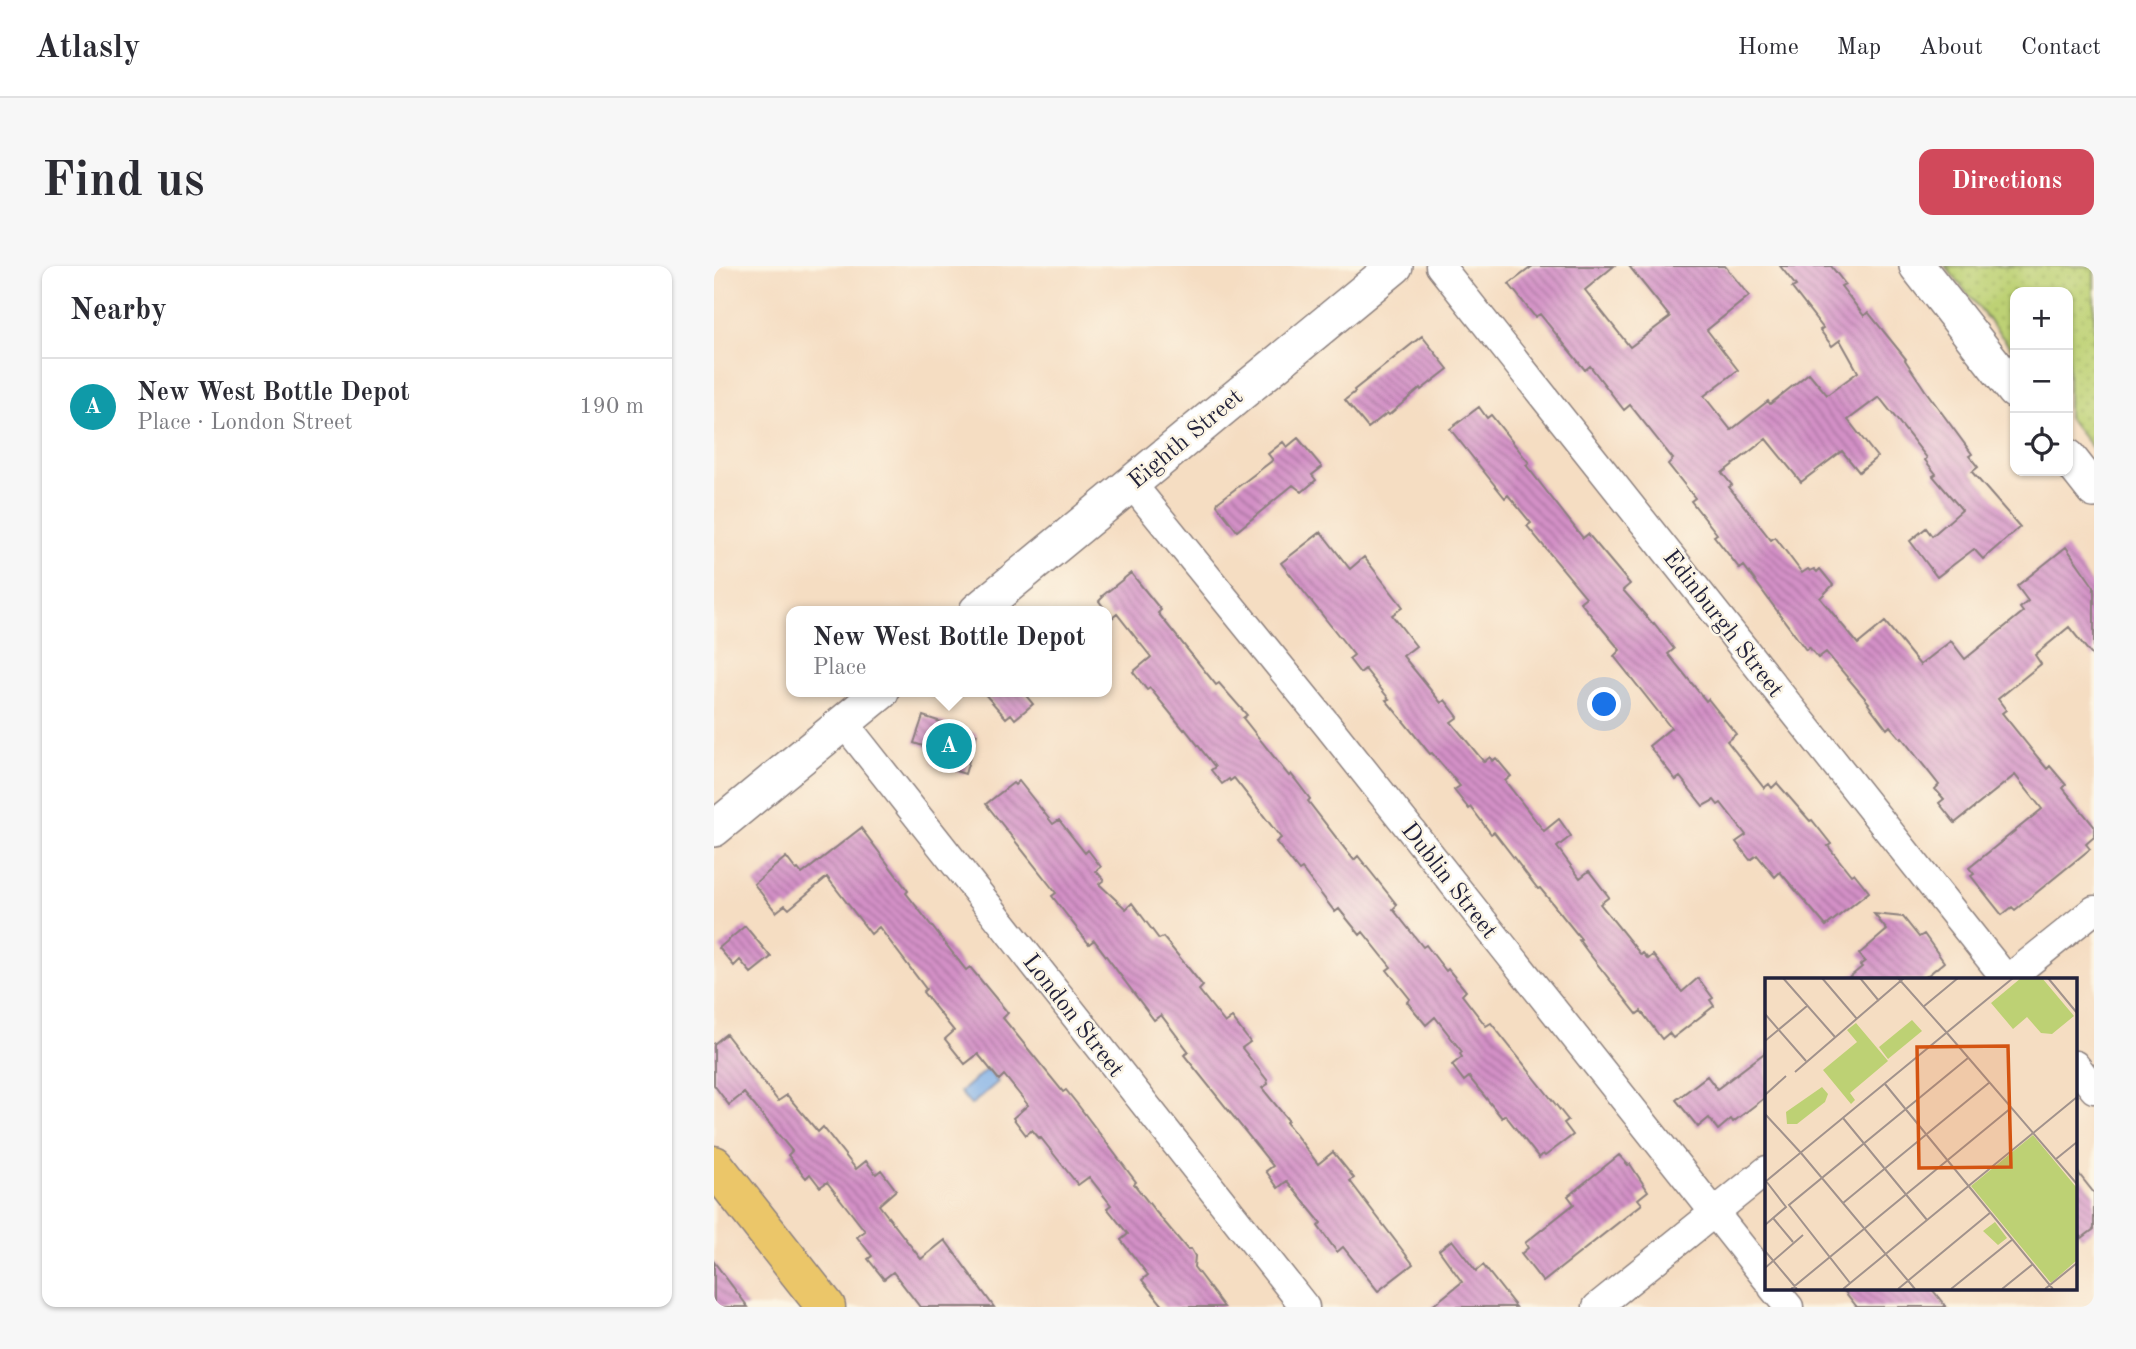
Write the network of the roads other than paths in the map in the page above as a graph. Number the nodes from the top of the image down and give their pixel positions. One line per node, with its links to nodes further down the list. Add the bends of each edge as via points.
1 (1395, 266): 6 (street, Eighth Street)
2 (1440, 266): 13 (street, Edinburgh Street)
3 (1917, 266): 4 (street)
4 (2010, 385)
5 (2073, 463): 7 (street)
6 (1130, 483): 8 (street, Eighth Street); 19 (street, Dublin Street)
7 (2094, 490)
8 (983, 606)
9 (875, 697): 10 (street)
10 (844, 723): 11 (street); 23 (street, London Street)
11 (714, 829)
12 (2094, 910): 14 (street)
13 (2005, 978)
14 (2009, 978)
15 (2077, 1068): 16 (street)
16 (2094, 1089)
17 (714, 1165): 22 (main road)
18 (1765, 1172): 19 (street)
19 (1715, 1212): 20 (street, Dublin Street); 24 (street)
20 (1765, 1276)
21 (1775, 1290): 25 (street)
22 (826, 1307)
23 (1305, 1307)
24 (1597, 1307)
25 (1789, 1307)

